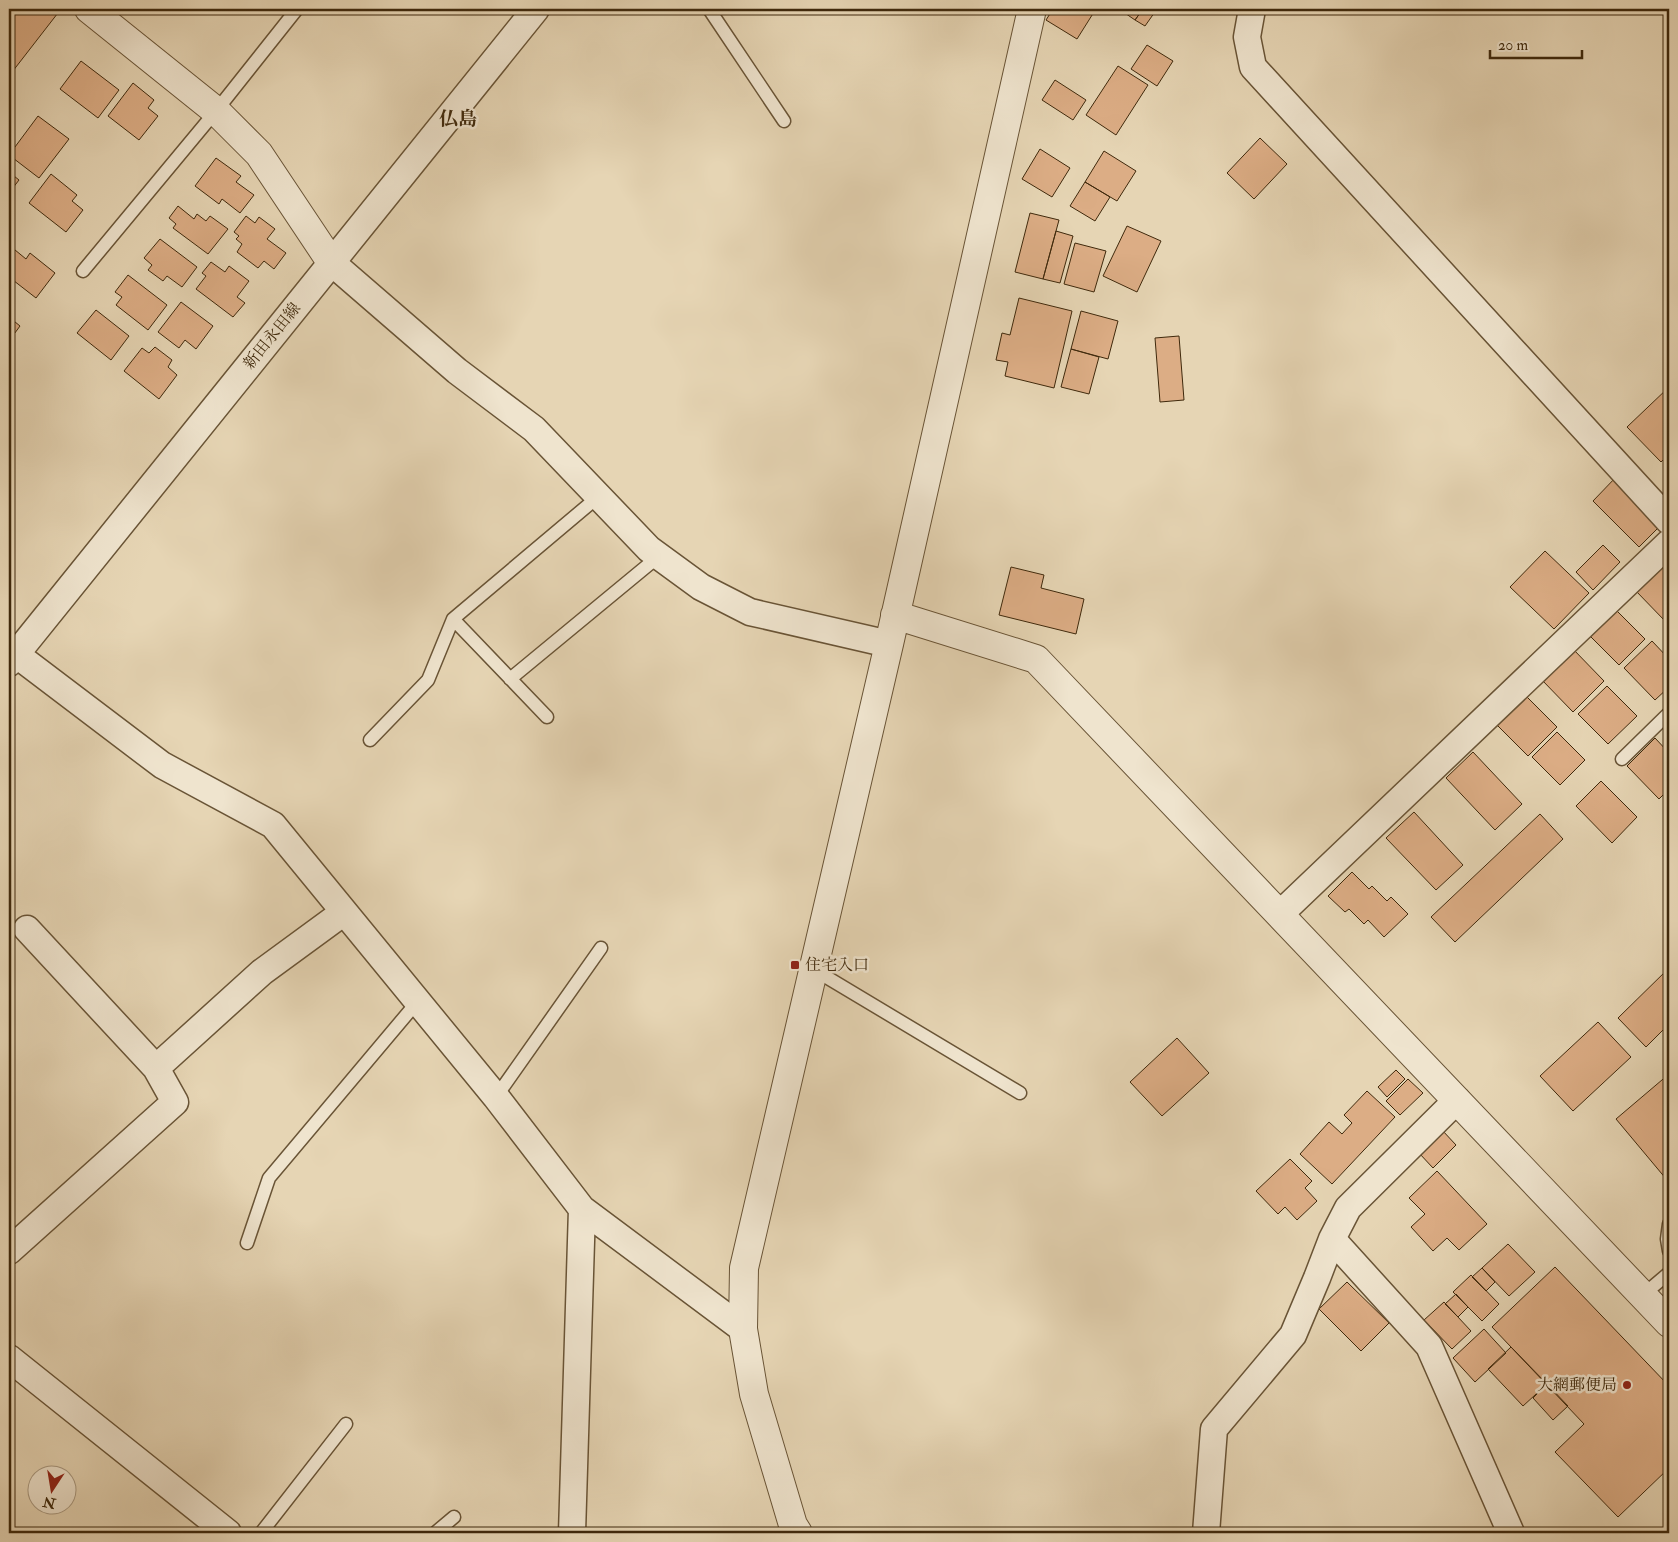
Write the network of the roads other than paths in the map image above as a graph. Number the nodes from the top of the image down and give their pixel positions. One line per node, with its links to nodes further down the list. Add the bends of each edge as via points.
1 (89, 9): 7 (street)
2 (297, 9): 7 (lane)
3 (536, 9): 9 (street, 新田永田線)
4 (708, 9): 8 (lane)
5 (1032, 9): 15 (street)
6 (1252, 9): 12 (street, via 1247,37 1253,67)
7 (216, 111): 9 (street, via 259,154); 10 (lane)
8 (784, 121)
9 (332, 262): 11 (street, via 457,371 534,429); 18 (street, 新田永田線)
10 (83, 271)
11 (599, 496): 14 (street); 16 (lane)
12 (1669, 521)
13 (1669, 543): 25 (street)
14 (659, 556): 17 (street, via 701,587 750,612); 19 (lane)
15 (895, 615): 17 (street); 25 (street, via 1036,659)
16 (453, 619): 19 (lane); 22 (lane, via 428,680)
17 (890, 644): 28 (street)
18 (11, 655): 24 (street, via 162,764 273,825)
19 (510, 679): 21 (lane)
20 (1669, 713): 23 (lane)
21 (546, 717)
22 (370, 740)
23 (1622, 759)
24 (344, 912): 29 (street); 30 (street, via 262,972)
25 (1280, 914): 33 (street)
26 (26, 929): 30 (street)
27 (600, 948): 32 (lane)
28 (813, 969): 31 (lane); 43 (street, via 744,1268)
29 (418, 1001): 32 (street); 37 (lane, via 269,1178)
30 (156, 1068): 38 (street, via 175,1102)
31 (1020, 1093)
32 (496, 1097): 34 (street)
33 (1457, 1100): 36 (street, via 1348,1208); 41 (street)
34 (582, 1209): 43 (street); 50 (street)
35 (1669, 1224): 39 (lane)
36 (1332, 1239): 52 (street, via 1293,1335 1214,1429); 53 (street, via 1429,1346)
37 (247, 1243)
38 (9, 1251)
39 (1669, 1251)
40 (1669, 1273): 41 (lane)
41 (1643, 1296): 42 (street)
42 (1669, 1323)
43 (744, 1328): 51 (street, via 754,1394)
44 (9, 1358): 47 (street)
45 (346, 1424): 48 (lane)
46 (454, 1517): 49 (lane)
47 (228, 1533)
48 (261, 1533)
49 (435, 1533)
50 (572, 1533)
51 (798, 1533)
52 (1206, 1533)
53 (1511, 1533)

